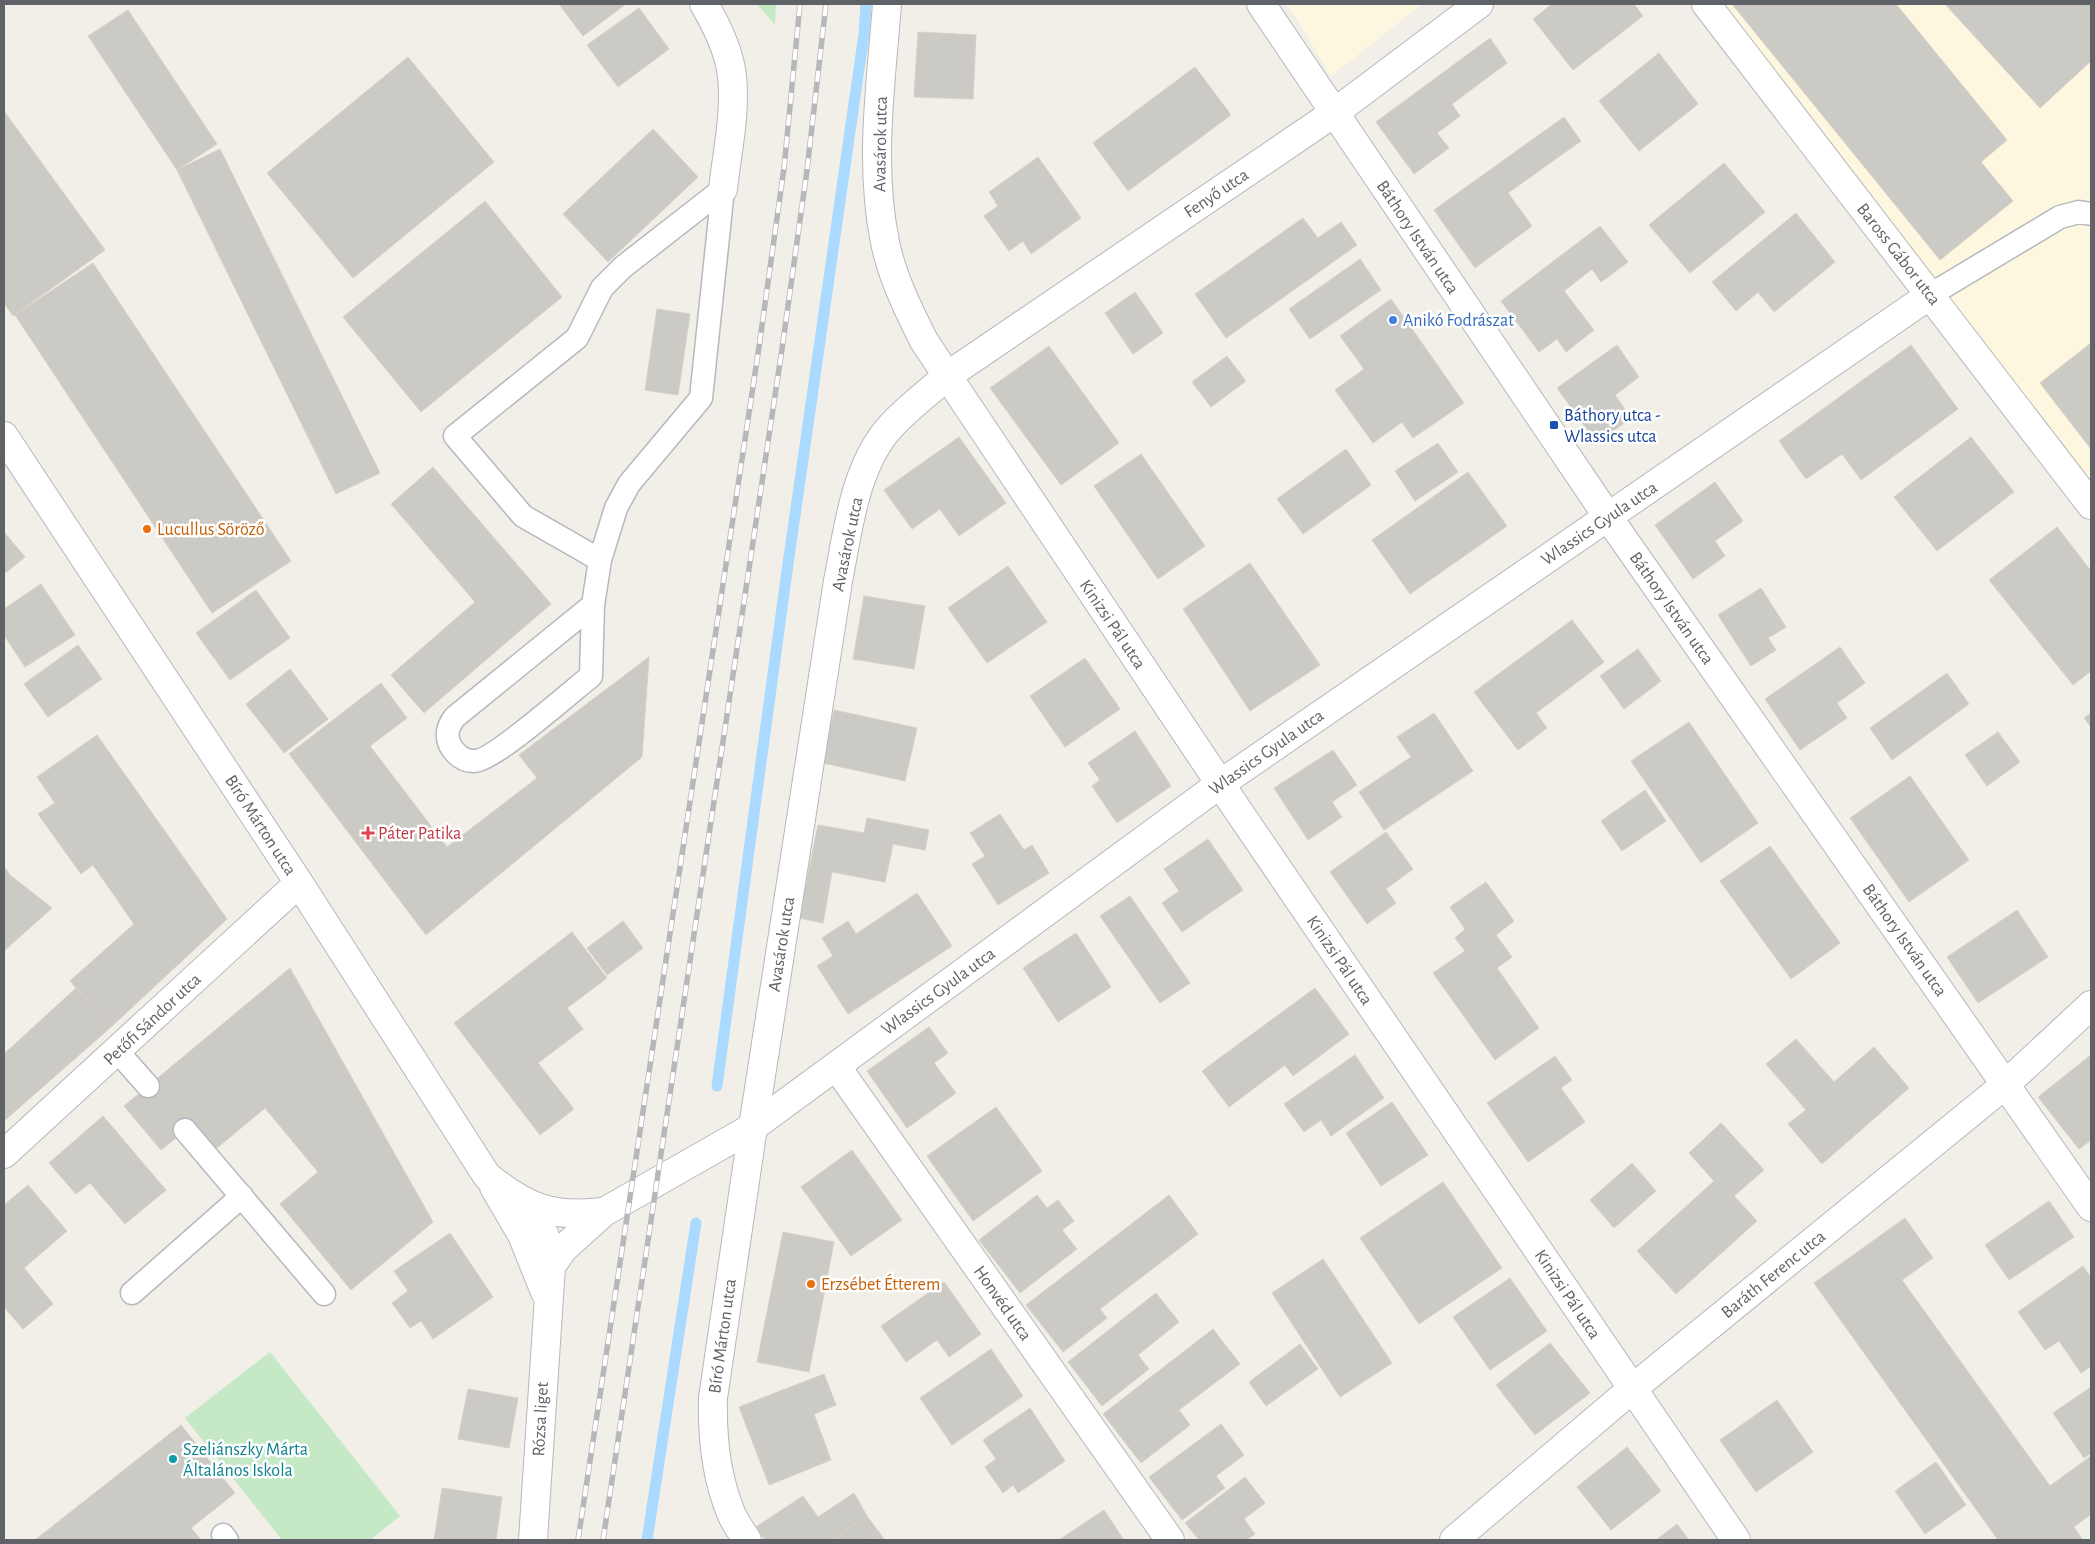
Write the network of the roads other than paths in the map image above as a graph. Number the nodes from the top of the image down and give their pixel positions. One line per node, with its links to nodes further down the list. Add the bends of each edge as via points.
1 (704, 4): 7 (street, via 716,25 732,76 732,109)
2 (887, 4): 10 (street, Avasárok utca, via 877,142 878,196 885,244 899,290 924,341)
3 (1261, 4): 6 (street, Báthory István utca)
4 (1479, 4): 6 (street, Fenyő utca)
5 (1706, 4): 9 (street, Baross Gábor utca)
6 (1334, 113): 10 (street, Fenyő utca); 13 (street, Báthory István utca)
7 (723, 189): 14 (lane, via 701,398 630,484 616,508); 14 (lane, via 623,267 602,288 577,338 455,436 524,516)
8 (2091, 214): 9 (lane, via 2079,212 2060,217)
9 (1930, 294): 12 (street, Baross Gábor utca); 13 (street, Wlassics Gyula utca)
10 (947, 376): 16 (street, Kinizsi Pál utca); 23 (street, Avasárok utca, via 892,425 873,452 853,507 838,581)
11 (4, 436): 17 (street, Bíró Márton utca)
12 (2091, 505)
13 (1608, 517): 16 (street, Wlassics Gyula utca); 21 (street, Báthory István utca)
14 (600, 560): 15 (lane)
15 (593, 605): 15 (lane, via 591,676 495,754 475,762 462,759 448,740 448,728 454,717)
16 (1220, 784): 20 (street, Wlassics Gyula utca); 35 (street, Kinizsi Pál utca)
17 (299, 883): 19 (street, Petőfi Sándor utca); 26 (street, Bíró Márton utca)
18 (2091, 1005): 21 (street, Baráth Ferenc utca)
19 (117, 1050): 22 (lane); 25 (street, Petőfi Sándor utca)
20 (836, 1066): 23 (street, Wlassics Gyula utca); 38 (street, Honvéd utca)
21 (2006, 1084): 29 (street, Báthory István utca); 35 (street, Baráth Ferenc utca)
22 (148, 1086)
23 (753, 1127): 30 (street, Wlassics Gyula utca); 37 (street, Bíró Márton utca, via 713,1398 712,1428 731,1514)
24 (185, 1130): 27 (lane)
25 (4, 1154)
26 (487, 1176): 28 (street, Bíró Márton utca); 34 (street, Rózsa liget, via 522,1235)
27 (242, 1196): 32 (lane); 33 (lane)
28 (528, 1205): 30 (street, Wlassics Gyula utca, via 566,1214); 31 (street, Rózsa liget, via 549,1242)
29 (2091, 1207)
30 (604, 1212): 31 (street, Wlassics Gyula utca, via 564,1248)
31 (551, 1266): 34 (street, Rózsa liget)
32 (132, 1293)
33 (324, 1294)
34 (547, 1298): 36 (street, Rózsa liget)
35 (1632, 1389): 39 (street, Baráth Ferenc utca); 40 (street, Kinizsi Pál utca)
36 (533, 1540)
37 (747, 1540)
38 (1170, 1540)
39 (1454, 1540)
40 (1736, 1540)

